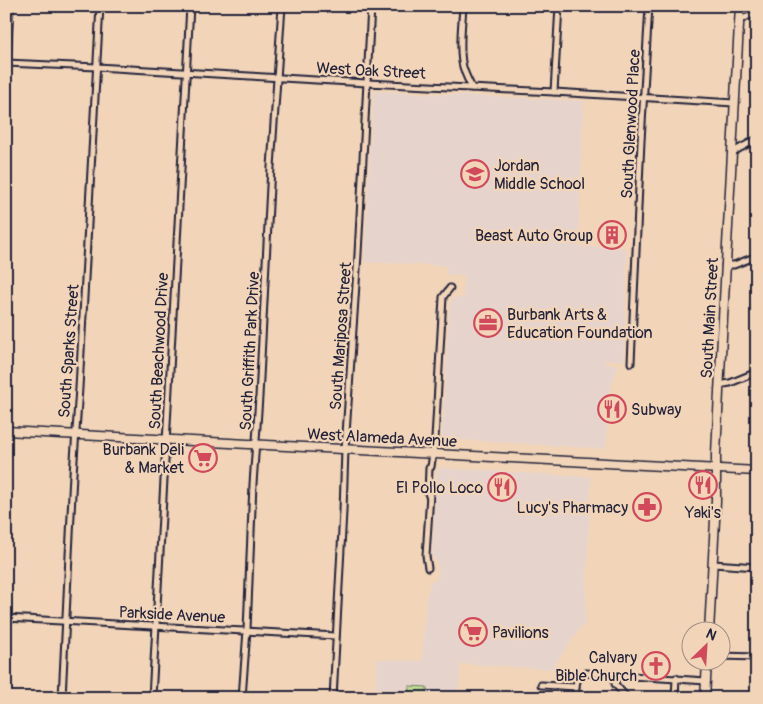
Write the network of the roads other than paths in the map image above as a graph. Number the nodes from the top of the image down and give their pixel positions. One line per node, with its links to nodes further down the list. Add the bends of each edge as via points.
1 (10, 6): 12 (street)
2 (100, 6): 13 (street, South Sparks Street)
3 (190, 6): 14 (street, South Beachwood Drive)
4 (282, 6): 15 (street, South Griffith Park Drive)
5 (371, 6): 16 (street, South Mariposa Street)
6 (463, 6): 17 (street, via 462,63)
7 (559, 6): 18 (street)
8 (649, 6): 19 (street, South Glenwood Place)
9 (740, 6): 11 (main road, South Main Street)
10 (757, 13): 11 (street)
11 (739, 20): 20 (main road, South Main Street)
12 (7, 63): 13 (street, West Oak Street)
13 (97, 67): 14 (street, West Oak Street); 30 (street, South Sparks Street)
14 (186, 72): 15 (street, West Oak Street); 31 (street, South Beachwood Drive)
15 (278, 78): 16 (street, West Oak Street); 32 (street, South Griffith Park Drive)
16 (367, 83): 17 (street, West Oak Street); 33 (street, South Mariposa Street)
17 (472, 88): 18 (street, West Oak Street)
18 (554, 92): 19 (street, West Oak Street)
19 (644, 97): 20 (street, West Oak Street); 26 (street, South Glenwood Place)
20 (734, 103): 22 (main road, South Main Street)
21 (757, 139): 22 (street)
22 (733, 152): 24 (main road, South Main Street)
23 (757, 256): 24 (street)
24 (725, 265): 28 (main road, South Main Street)
25 (450, 288): 34 (street, via 443,297)
26 (630, 364)
27 (757, 372): 28 (street)
28 (719, 385): 35 (main road, South Main Street)
29 (6, 430): 30 (main road, West Alameda Avenue)
30 (75, 434): 31 (main road, West Alameda Avenue); 41 (street, South Sparks Street)
31 (166, 439): 32 (main road, West Alameda Avenue); 43 (street, South Beachwood Drive)
32 (256, 444): 33 (main road, West Alameda Avenue); 44 (street, South Griffith Park Drive)
33 (345, 449): 34 (main road, West Alameda Avenue); 45 (street, South Mariposa Street)
34 (433, 453): 35 (main road, West Alameda Avenue); 39 (street, via 429,468)
35 (716, 469): 36 (main road, West Alameda Avenue); 37 (main road, South Main Street)
36 (757, 471)
37 (713, 564): 38 (street); 42 (main road, South Main Street)
38 (757, 567)
39 (428, 568)
40 (6, 618): 41 (street, Parkside Avenue)
41 (66, 621): 43 (street, Parkside Avenue); 54 (street, South Sparks Street)
42 (710, 622)
43 (156, 626): 44 (street, Parkside Avenue); 55 (street, South Beachwood Drive)
44 (247, 630): 45 (street, Parkside Avenue); 56 (street, South Griffith Park Drive)
45 (336, 636): 57 (street, South Mariposa Street)
46 (730, 656): 47 (street)
47 (757, 657)
48 (706, 672): 51 (main road)
49 (616, 675): 50 (street); 53 (street, via 586,673 580,676); 59 (street, via 616,684)
50 (676, 678): 51 (street); 60 (street)
51 (706, 680): 61 (main road)
52 (541, 685): 53 (street)
53 (576, 687): 58 (street)
54 (62, 698)
55 (152, 698)
56 (242, 698)
57 (333, 698)
58 (576, 698)
59 (627, 698)
60 (675, 698)
61 (705, 698)

